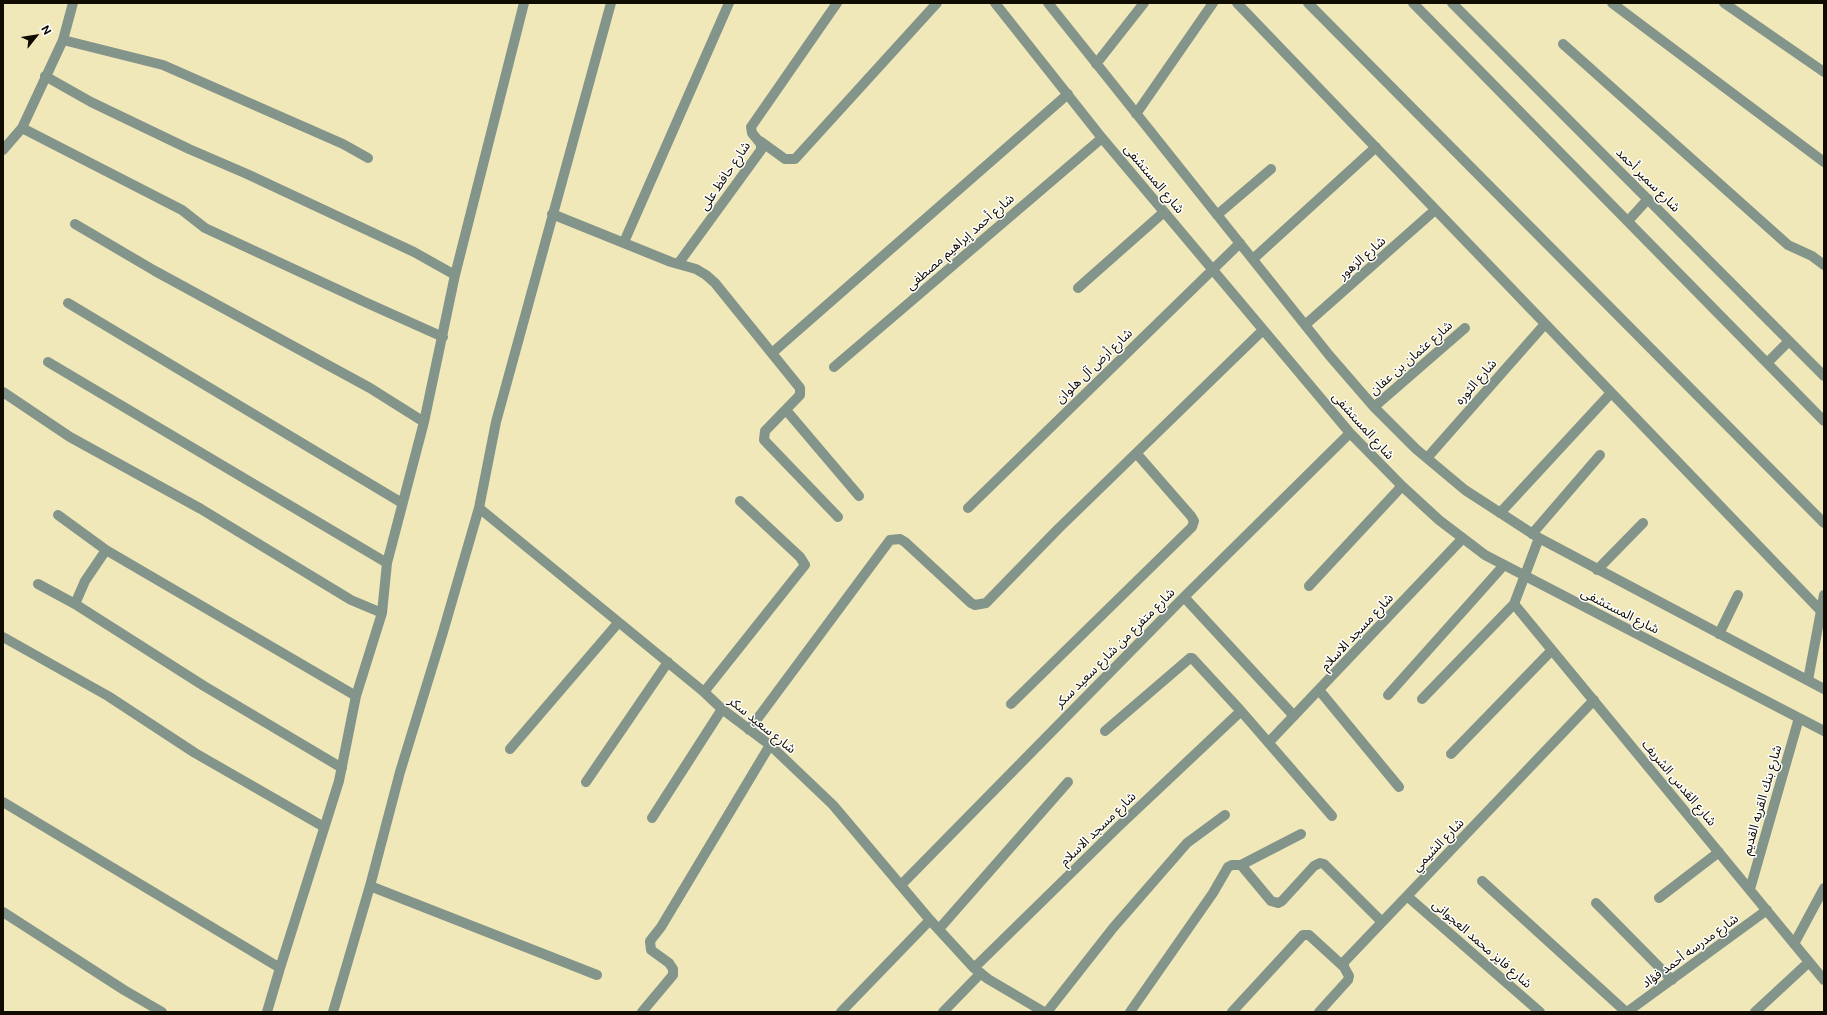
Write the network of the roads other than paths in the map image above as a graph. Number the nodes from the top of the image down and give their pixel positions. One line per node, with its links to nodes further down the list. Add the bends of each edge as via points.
1 (73, 3): 17 (street)
2 (524, 3): 45 (street)
3 (611, 3): 35 (street)
4 (729, 3): 39 (street)
5 (837, 3): 26 (street, شارع حافظ على, via 751,127 753,136)
6 (937, 3): 26 (street, via 795,159 785,159)
7 (995, 3): 22 (street, شارع المستشفى)
8 (1048, 3): 19 (street, شارع المستشفى)
9 (1144, 3): 19 (street)
10 (1213, 3): 23 (street)
11 (1238, 3): 27 (street)
12 (1308, 3): 79 (street)
13 (1413, 3): 37 (street)
14 (1452, 3): 32 (street, شارع سمير أحمد)
15 (1612, 3): 30 (street)
16 (1724, 3): 20 (street)
17 (63, 40): 21 (street); 29 (street, via 163,65 343,144)
18 (1564, 44): 43 (street, via 1788,245 1812,256)
19 (1096, 64): 23 (street, شارع المستشفى)
20 (1824, 72)
21 (45, 76): 24 (street); 45 (street, via 91,102 414,252)
22 (1068, 94): 25 (street, شارع المستشفى); 54 (street)
23 (1136, 114): 36 (street, شارع المستشفى)
24 (22, 128): 28 (street); 52 (street, via 182,210 205,228)
25 (1102, 138): 34 (street, شارع المستشفى); 57 (street, شارع أحمد إبراهيم مصطفى)
26 (760, 141): 42 (street, شارع حافظ على, via 761,150)
27 (1376, 147): 33 (street); 41 (street)
28 (3, 150)
29 (368, 158)
30 (1824, 162)
31 (1271, 169): 36 (street)
32 (1648, 199): 37 (street); 53 (street, شارع سمير أحمد)
33 (1435, 210): 48 (street); 49 (street, شارع الزهور)
34 (1164, 212): 44 (street, شارع المستشفى); 46 (street)
35 (552, 214): 39 (street); 73 (street, via 496,422)
36 (1217, 215): 40 (street, شارع المستشفى)
37 (1628, 221): 56 (street)
38 (75, 224): 64 (street, via 155,271 370,388)
39 (624, 242): 42 (street)
40 (1240, 243): 41 (street, شارع المستشفى); 44 (street, شارع أرض آل هلوان)
41 (1253, 259): 49 (street, شارع المستشفى)
42 (678, 264): 54 (street, via 696,269 710,279)
43 (1824, 265)
44 (1212, 270): 51 (street, شارع المستشفى); 74 (street, شارع أرض آل هلوان)
45 (455, 275): 52 (street)
46 (1078, 288)
47 (68, 303): 72 (street)
48 (1545, 324): 60 (street); 68 (street, شارع الثوره)
49 (1305, 325): 61 (street, شارع المستشفى)
50 (1465, 328): 61 (street, شارع عثمان بن عفان)
51 (1263, 330): 65 (street, شارع المستشفى); 66 (street)
52 (443, 337): 64 (street)
53 (1789, 341): 56 (street); 58 (street, شارع سمير أحمد)
54 (772, 353): 62 (street, via 800,388 800,395)
55 (48, 362): 83 (street)
56 (1767, 363): 63 (street)
57 (834, 367)
58 (1824, 376)
59 (3, 392): 95 (street, via 70,437 201,509 351,600)
60 (1611, 393): 75 (street); 94 (street)
61 (1374, 407): 68 (street, شارع المستشفى)
62 (786, 410): 70 (street); 77 (street, via 765,431 766,443)
63 (1824, 421)
64 (424, 422): 72 (street)
65 (1350, 433): 69 (street, شارع المستشفى); 91 (street, شارع متفرع من شارع سعيد سكر)
66 (1137, 454): 109 (street, via 1191,516 1194,521 1192,527); 114 (street, via 986,603 971,603 905,542 900,539 890,540)
67 (1600, 455): 80 (street)
68 (1427, 458): 75 (street, شارع المستشفى, via 1465,490)
69 (1402, 486): 81 (street, شارع المستشفى); 88 (street)
70 (858, 496)
71 (740, 501): 104 (street, via 800,557 805,565)
72 (402, 503): 83 (street)
73 (479, 508): 96 (street, شارع سعيد سكر); 135 (street, via 400,772)
74 (968, 508)
75 (1500, 513): 80 (street, شارع المستشفى)
76 (58, 515): 82 (street)
77 (838, 517)
78 (1643, 523): 85 (street)
79 (1824, 523)
80 (1535, 536): 85 (street, شارع المستشفى); 86 (street)
81 (1463, 538): 84 (street, شارع المستشفى, via 1485,555); 103 (street, شارع مسجد الاسلام)
82 (106, 550): 92 (street, via 85,581); 106 (street)
83 (387, 563): 95 (street)
84 (1504, 565): 86 (street, شارع المستشفى); 105 (street)
85 (1597, 570): 97 (street, شارع المستشفى)
86 (1525, 576): 93 (street); 113 (street, شارع المستشفى)
87 (38, 584): 92 (street)
88 (1309, 586)
89 (1738, 595): 97 (street)
90 (1824, 595): 94 (street)
91 (1184, 597): 112 (street); 134 (street, شارع متفرع من شارع سعيد سكر)
92 (75, 604): 121 (street, via 204,686)
93 (1514, 604): 99 (street, شارع القدس الشريف); 107 (street)
94 (1822, 612): 101 (street)
95 (382, 613): 106 (street)
96 (618, 623): 100 (street, شارع سعيد سكر); 119 (street)
97 (1719, 634): 101 (street, شارع المستشفى)
98 (3, 637): 129 (street, via 108,696 195,753)
99 (1552, 650): 108 (street, شارع القدس الشريف); 120 (street)
100 (668, 662): 104 (street, شارع سعيد سكر); 122 (street)
101 (1808, 680): 102 (street, شارع المستشفى)
102 (1824, 688)
103 (1319, 690): 112 (street, شارع مسجد الاسلام); 124 (street)
104 (704, 692): 110 (street, شارع سعيد سكر)
105 (1388, 695)
106 (356, 696): 121 (street)
107 (1422, 699)
108 (1594, 700): 131 (street, شارع القدس الشريف); 138 (street, شارع الشيمي)
109 (1011, 704)
110 (722, 709): 114 (street, شارع سعيد سكر); 128 (street)
111 (1241, 711): 115 (street, via 1195,659 1190,658); 117 (street); 150 (street, شارع مسجد الاسلام, via 1125,821)
112 (1294, 716): 117 (street, شارع مسجد الاسلام)
113 (1799, 718): 116 (street, شارع المستشفى); 136 (street, شارع بنك القريه القديم)
114 (749, 730): 118 (street, شارع سعيد سكر)
115 (1105, 731)
116 (1824, 731)
117 (1268, 742): 127 (street)
118 (770, 745): 134 (street, شارع سعيد سكر, via 834,805); 158 (street, via 661,927 650,941 651,950 669,963 673,975)
119 (510, 749)
120 (1451, 754)
121 (342, 768): 129 (street)
122 (586, 782)
123 (1068, 782): 145 (street)
124 (1399, 786)
125 (3, 802): 149 (street)
126 (1225, 814): 154 (street, via 1187,843)
127 (1332, 816)
128 (652, 818)
129 (324, 827): 149 (street)
130 (1300, 834): 132 (street)
131 (1719, 852): 136 (street, شارع القدس الشريف); 139 (street)
132 (1241, 865): 144 (street, via 1271,901 1278,903 1314,866 1324,864); 161 (street, via 1232,865 1228,868)
133 (1482, 881): 165 (street)
134 (902, 884): 143 (street, شارع سعيد سكر)
135 (370, 886): 151 (street); 157 (street)
136 (1750, 889): 141 (street, شارع القدس الشريف)
137 (1823, 893): 146 (street)
138 (1408, 896): 144 (street, شارع الشيمي); 164 (street, شارع فايز محمد العجوانى)
139 (1659, 898)
140 (1596, 903): 152 (street)
141 (1767, 910): 146 (street, شارع القدس الشريف); 152 (street, شارع مدرسه أحمد فؤاد)
142 (3, 912): 155 (street)
143 (930, 920): 145 (street, شارع سعيد سكر); 159 (street)
144 (1382, 922): 148 (street, شارع الشيمي, via 1344,962)
145 (939, 929): 150 (street, شارع سعيد سكر)
146 (1794, 944): 147 (street, شارع القدس الشريف)
147 (1809, 962): 153 (street, شارع القدس الشريف); 166 (street)
148 (1344, 967): 162 (street, via 1309,935 1303,935); 163 (street, via 1348,980)
149 (280, 968): 156 (street)
150 (977, 971): 154 (street, شارع سعيد سكر); 160 (street, شارع مسجد الاسلام)
151 (597, 975)
152 (1672, 980): 165 (street, شارع مدرسه أحمد فؤاد)
153 (1824, 980)
154 (1041, 1011)
155 (162, 1012)
156 (267, 1012)
157 (333, 1012)
158 (642, 1012)
159 (841, 1012)
160 (943, 1012)
161 (1130, 1012)
162 (1232, 1012)
163 (1318, 1012)
164 (1540, 1012)
165 (1627, 1012)
166 (1755, 1012)

